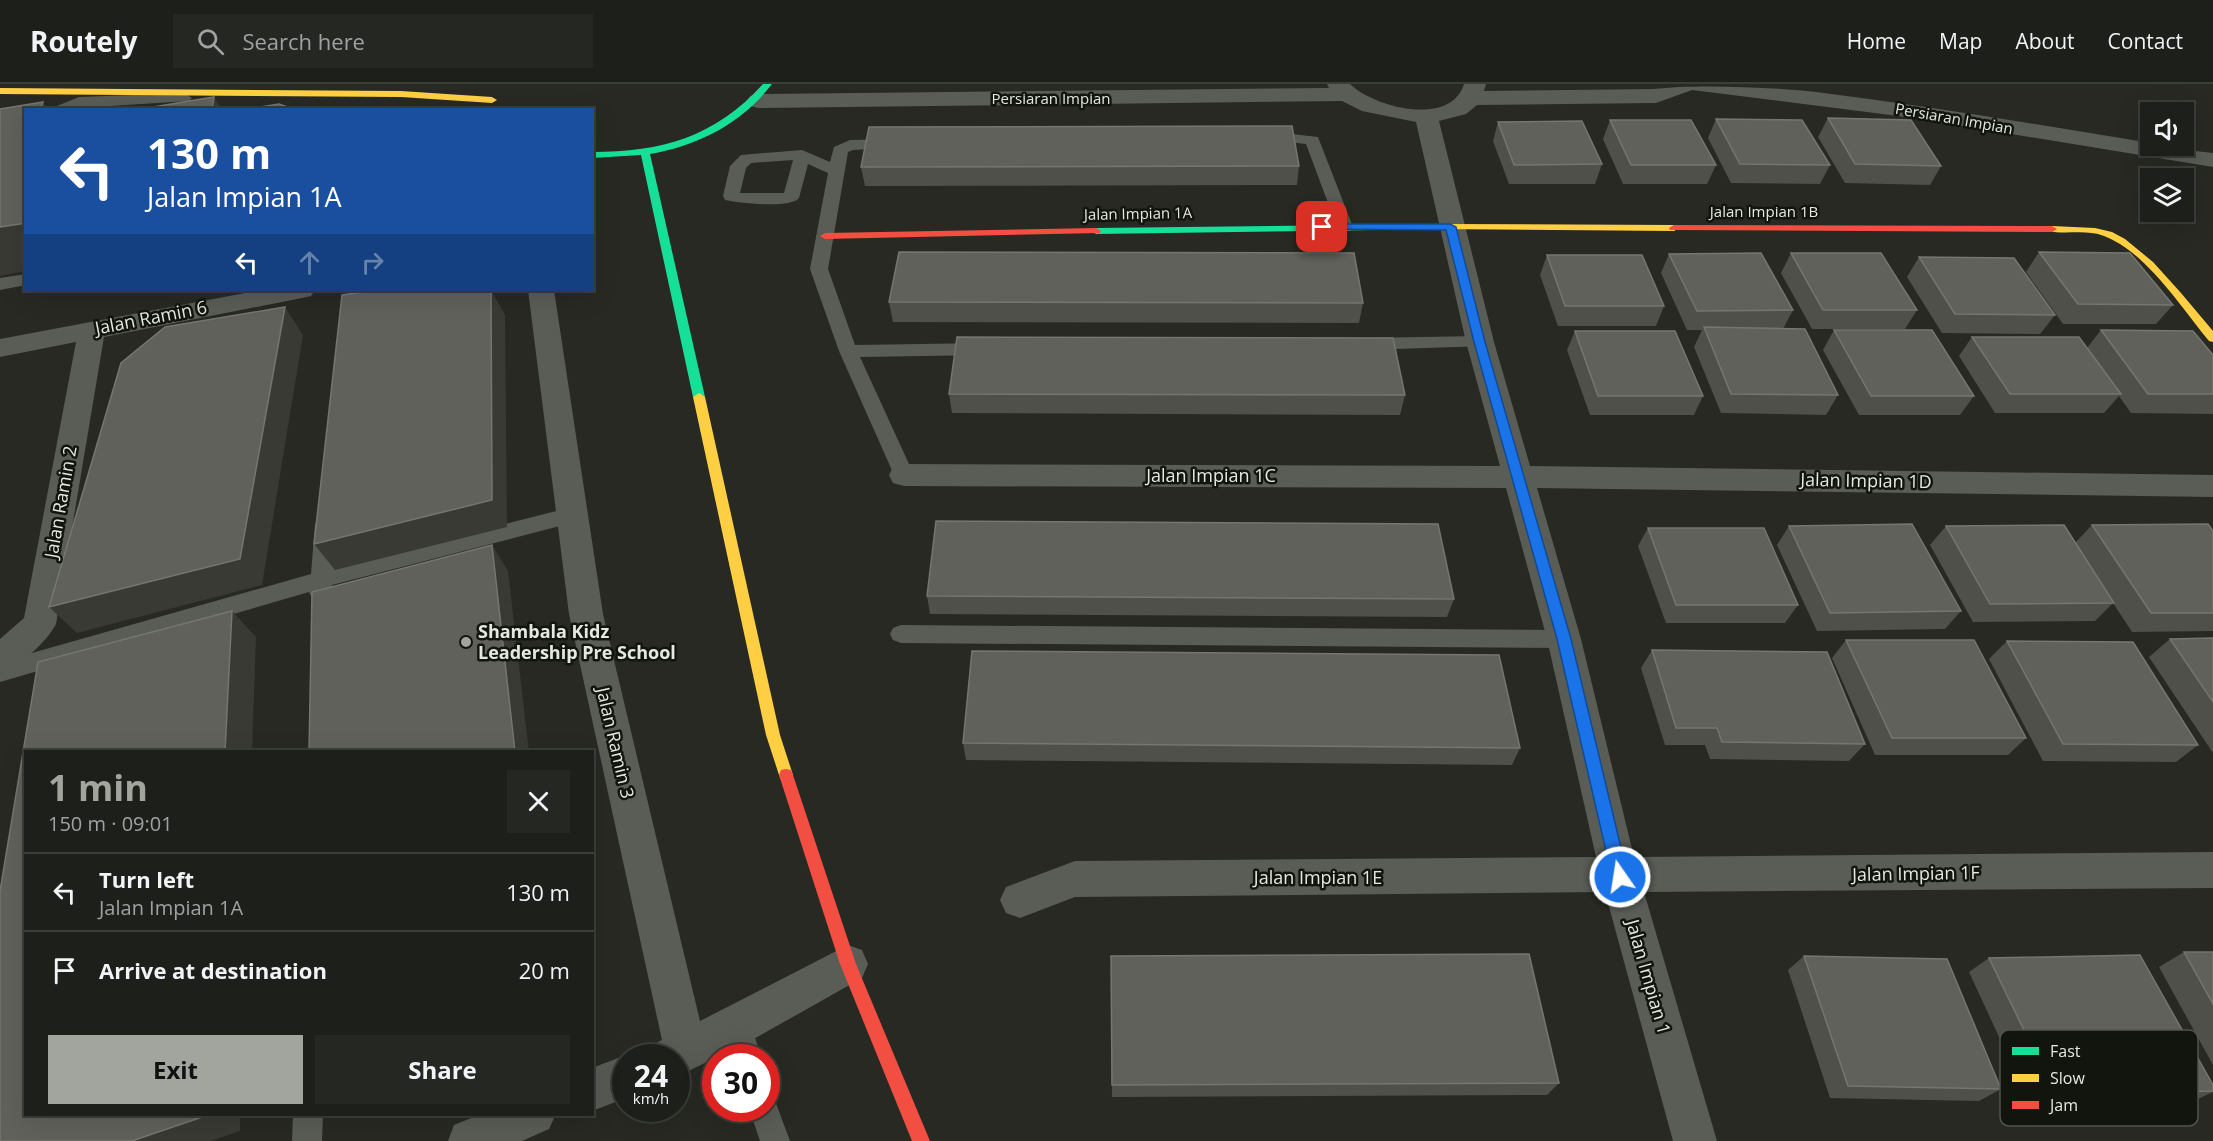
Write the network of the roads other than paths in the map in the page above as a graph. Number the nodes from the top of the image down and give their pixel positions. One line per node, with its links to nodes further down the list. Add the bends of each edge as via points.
1 (497, 84): 11 (street)
2 (1688, 84): 8 (street, via 1656,96)
3 (1694, 84): 19 (street, Persiaran Impian, via 1914,111)
4 (1342, 89): 7 (street, Persiaran Impian); 13 (street, via 1356,102 1380,111)
5 (0, 90): 10 (street)
6 (1017, 91): 7 (street, Persiaran Impian); 9 (street, Persiaran Impian)
7 (1121, 91)
8 (1473, 91): 13 (street, via 1461,106)
9 (763, 92): 16 (street, via 740,117 713,132)
10 (339, 93): 11 (street, via 401,94); 12 (lane, via 79,102)
11 (494, 105)
12 (60, 108)
13 (1426, 116): 22 (street, Jalan Impian 1)
14 (1251, 136): 21 (lane, via 1312,140)
15 (909, 144): 20 (lane, via 850,145 837,154)
16 (645, 152): 17 (street); 49 (street, via 773,735)
17 (594, 155)
18 (802, 155): 20 (lane)
19 (2213, 160)
20 (835, 170): 23 (lane)
21 (1345, 227): 22 (street, Jalan Impian 1A); 23 (street, Jalan Impian 1A)
22 (1450, 227): 29 (street, Jalan Impian 1B, via 2079,229 2109,234 2134,248); 30 (street, Jalan Impian 1)
23 (825, 236): 34 (lane, via 819,269)
24 (24, 279): 25 (lane)
25 (0, 284)
26 (297, 291): 28 (street, Jalan Ramin 6)
27 (541, 291): 39 (street, Jalan Ramin 3)
28 (92, 329): 32 (street, Jalan Ramin 6); 44 (street, Jalan Ramin 2, via 39,624)
29 (2213, 338)
30 (1480, 342): 31 (lane); 36 (street, Jalan Impian 1)
31 (1348, 344)
32 (0, 348)
33 (1003, 349): 34 (lane)
34 (848, 351): 35 (lane)
35 (904, 475): 36 (street, Jalan Impian 1C)
36 (1518, 477): 37 (street, Jalan Impian 1D); 43 (street, Jalan Impian 1)
37 (2213, 486)
38 (328, 499): 40 (lane)
39 (572, 515): 40 (lane); 51 (street, Jalan Ramin 3, via 586,614)
40 (320, 580): 41 (lane); 45 (lane)
41 (319, 614)
42 (901, 634): 43 (lane)
43 (1564, 639): 47 (street, Jalan Impian 1)
44 (0, 659)
45 (0, 672)
46 (2213, 870): 47 (street, Jalan Impian 1F)
47 (1620, 877): 48 (street, Jalan Impian 1E, via 1075,879); 62 (street, Jalan Impian 1)
48 (1020, 900)
49 (848, 964): 50 (street); 61 (street)
50 (743, 1041): 52 (street)
51 (677, 1044)
52 (690, 1052)
53 (612, 1082): 54 (street)
54 (594, 1089)
55 (308, 1116): 58 (lane)
56 (529, 1116): 59 (street)
57 (769, 1122): 60 (lane)
58 (308, 1141)
59 (470, 1141)
60 (775, 1141)
61 (921, 1141)
62 (1695, 1141)

